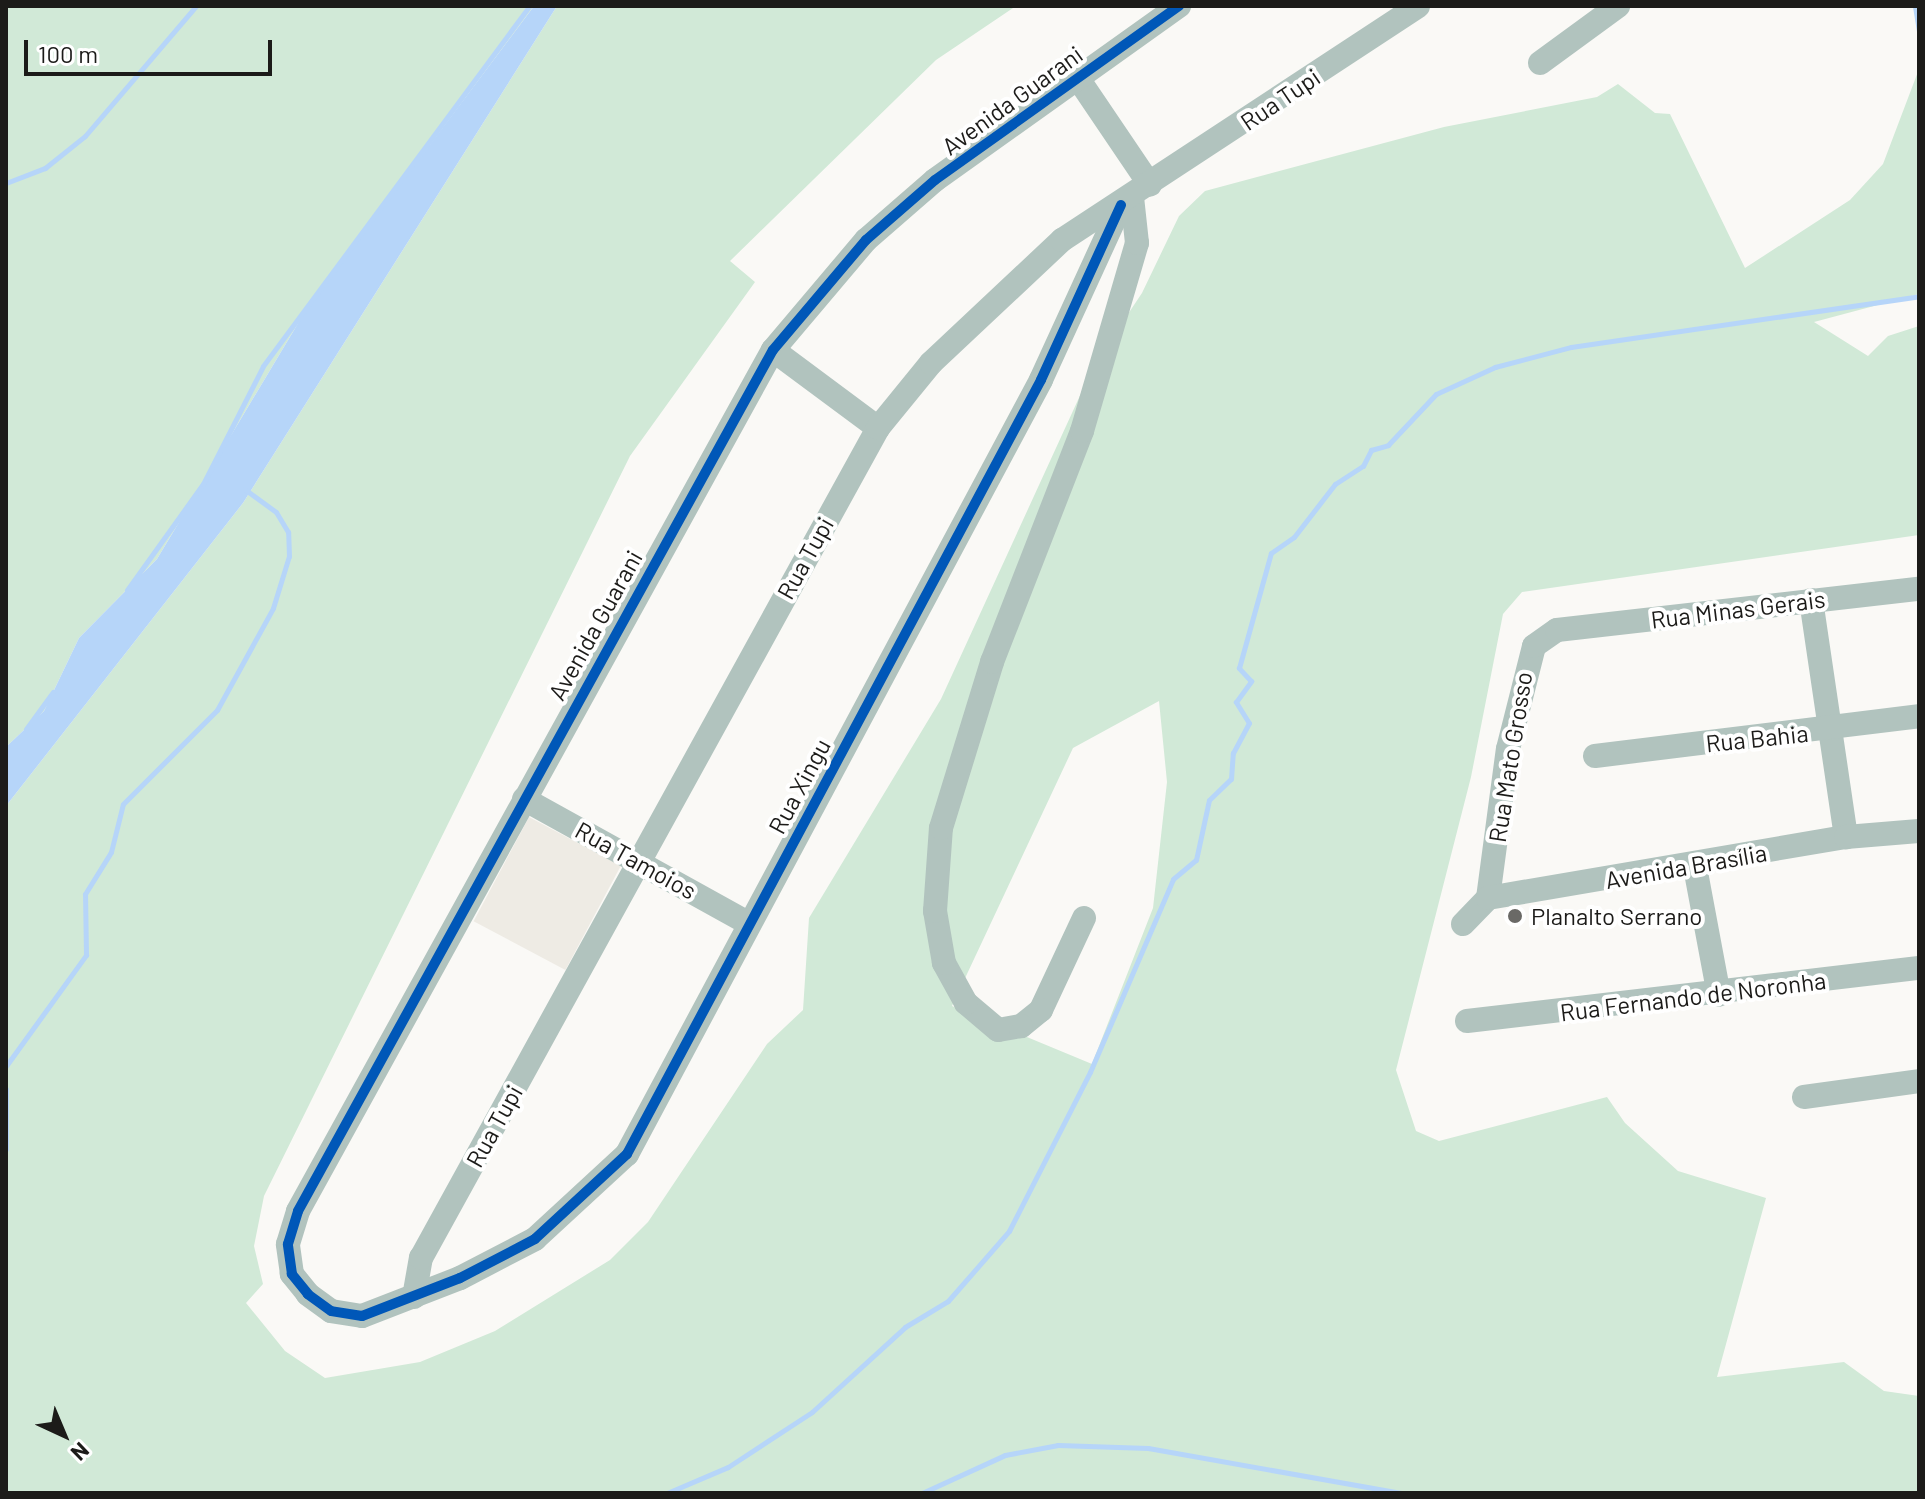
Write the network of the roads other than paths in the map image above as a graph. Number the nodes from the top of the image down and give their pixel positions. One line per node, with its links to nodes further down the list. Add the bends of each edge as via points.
1 (1179, 6): 6 (street, Avenida Guarani)
2 (1418, 6): 4 (street, Rua Tupi)
3 (1604, 10): 5 (street)
4 (1387, 15): 7 (street, Rua Tupi)
5 (1540, 63)
6 (1077, 77): 7 (street); 8 (street, Avenida Guarani, via 866,240)
7 (1134, 196): 9 (street, Rua Tupi, via 1062,240 997,296); 22 (street, via 1137,243 1082,431 992,662 941,828 935,911 944,963 966,1003 998,1030 1021,1026 1041,1010); 23 (street, Rua Xingu, via 1041,380)
8 (773, 350): 9 (street); 16 (street, Avenida Guarani)
9 (878, 428): 19 (street, Rua Tupi)
10 (1919, 589): 11 (street, Rua Minas Gerais)
11 (1811, 600): 12 (street, Rua Minas Gerais); 14 (street)
12 (1557, 630): 21 (street, Rua Mato Grosso, via 1527,657)
13 (1919, 716): 14 (street, Rua Bahia)
14 (1835, 729): 15 (street, Rua Bahia); 18 (street)
15 (1595, 756)
16 (524, 799): 19 (street, Rua Tamoios); 30 (street, Avenida Guarani, via 298,1211 288,1244 292,1274 331,1311 362,1316)
17 (1919, 831): 18 (street, Avenida Brasília)
18 (1846, 837): 20 (street, Avenida Brasília)
19 (641, 860): 23 (street, Rua Tamoios); 30 (street, Rua Tupi, via 421,1258)
20 (1695, 867): 21 (street, Avenida Brasília); 26 (street)
21 (1488, 898): 24 (street)
22 (1084, 918)
23 (748, 923): 30 (street, Rua Xingu, via 627,1154 535,1239)
24 (1463, 924)
25 (1919, 968): 26 (street, Rua Fernando de Noronha)
26 (1719, 995): 27 (street, Rua Fernando de Noronha)
27 (1467, 1021)
28 (1919, 1081): 29 (street)
29 (1804, 1097)
30 (414, 1297)

